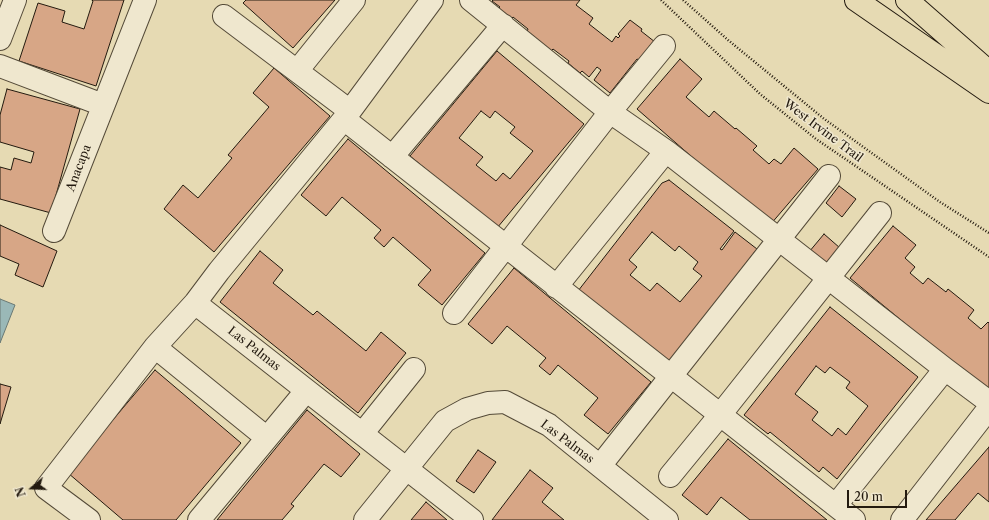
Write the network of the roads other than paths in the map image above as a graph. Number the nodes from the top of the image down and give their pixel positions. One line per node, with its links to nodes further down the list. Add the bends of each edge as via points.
1 (14, 0): 10 (street)
2 (145, 0): 16 (street, Anacapa)
3 (354, 0): 13 (street)
4 (432, 0): 18 (street)
5 (471, 0): 9 (street)
6 (856, 0): 15 (highway)
7 (907, 0): 14 (highway)
8 (224, 16): 13 (street)
9 (503, 25): 17 (street); 20 (street)
10 (0, 36)
11 (664, 46): 17 (street)
12 (0, 66): 16 (street)
13 (297, 71): 18 (street)
14 (989, 72)
15 (989, 92)
16 (103, 105): 23 (street, Anacapa)
17 (610, 112): 19 (street); 25 (street)
18 (347, 115): 20 (street); 28 (street, via 219,271)
19 (666, 151): 24 (street); 27 (street)
20 (392, 157): 25 (street)
21 (829, 176): 24 (street)
22 (880, 213): 26 (street)
23 (54, 231)
24 (779, 240): 26 (street); 33 (street)
25 (505, 246): 27 (street); 29 (street)
26 (829, 278): 32 (street); 37 (street)
27 (556, 286): 33 (street)
28 (196, 303): 30 (street); 34 (street, Las Palmas)
29 (454, 313)
30 (155, 347): 39 (street); 44 (street, via 46,488)
31 (414, 369): 38 (street)
32 (945, 369): 35 (street); 43 (street)
33 (670, 376): 37 (street); 40 (street)
34 (306, 391): 38 (street, Las Palmas); 39 (street)
35 (989, 402)
36 (989, 408): 50 (street)
37 (720, 415): 42 (street); 43 (street)
38 (362, 434): 41 (street, Las Palmas)
39 (267, 438): 45 (street)
40 (600, 466): 41 (street, Las Palmas, via 549,425 505,402 488,403 467,409 445,421); 48 (street, Las Palmas)
41 (407, 469): 46 (street, Las Palmas); 47 (street, Las Palmas)
42 (670, 476)
43 (836, 505): 49 (street)
44 (89, 520)
45 (199, 520)
46 (365, 520)
47 (472, 520)
48 (667, 520)
49 (854, 520)
50 (902, 520)

